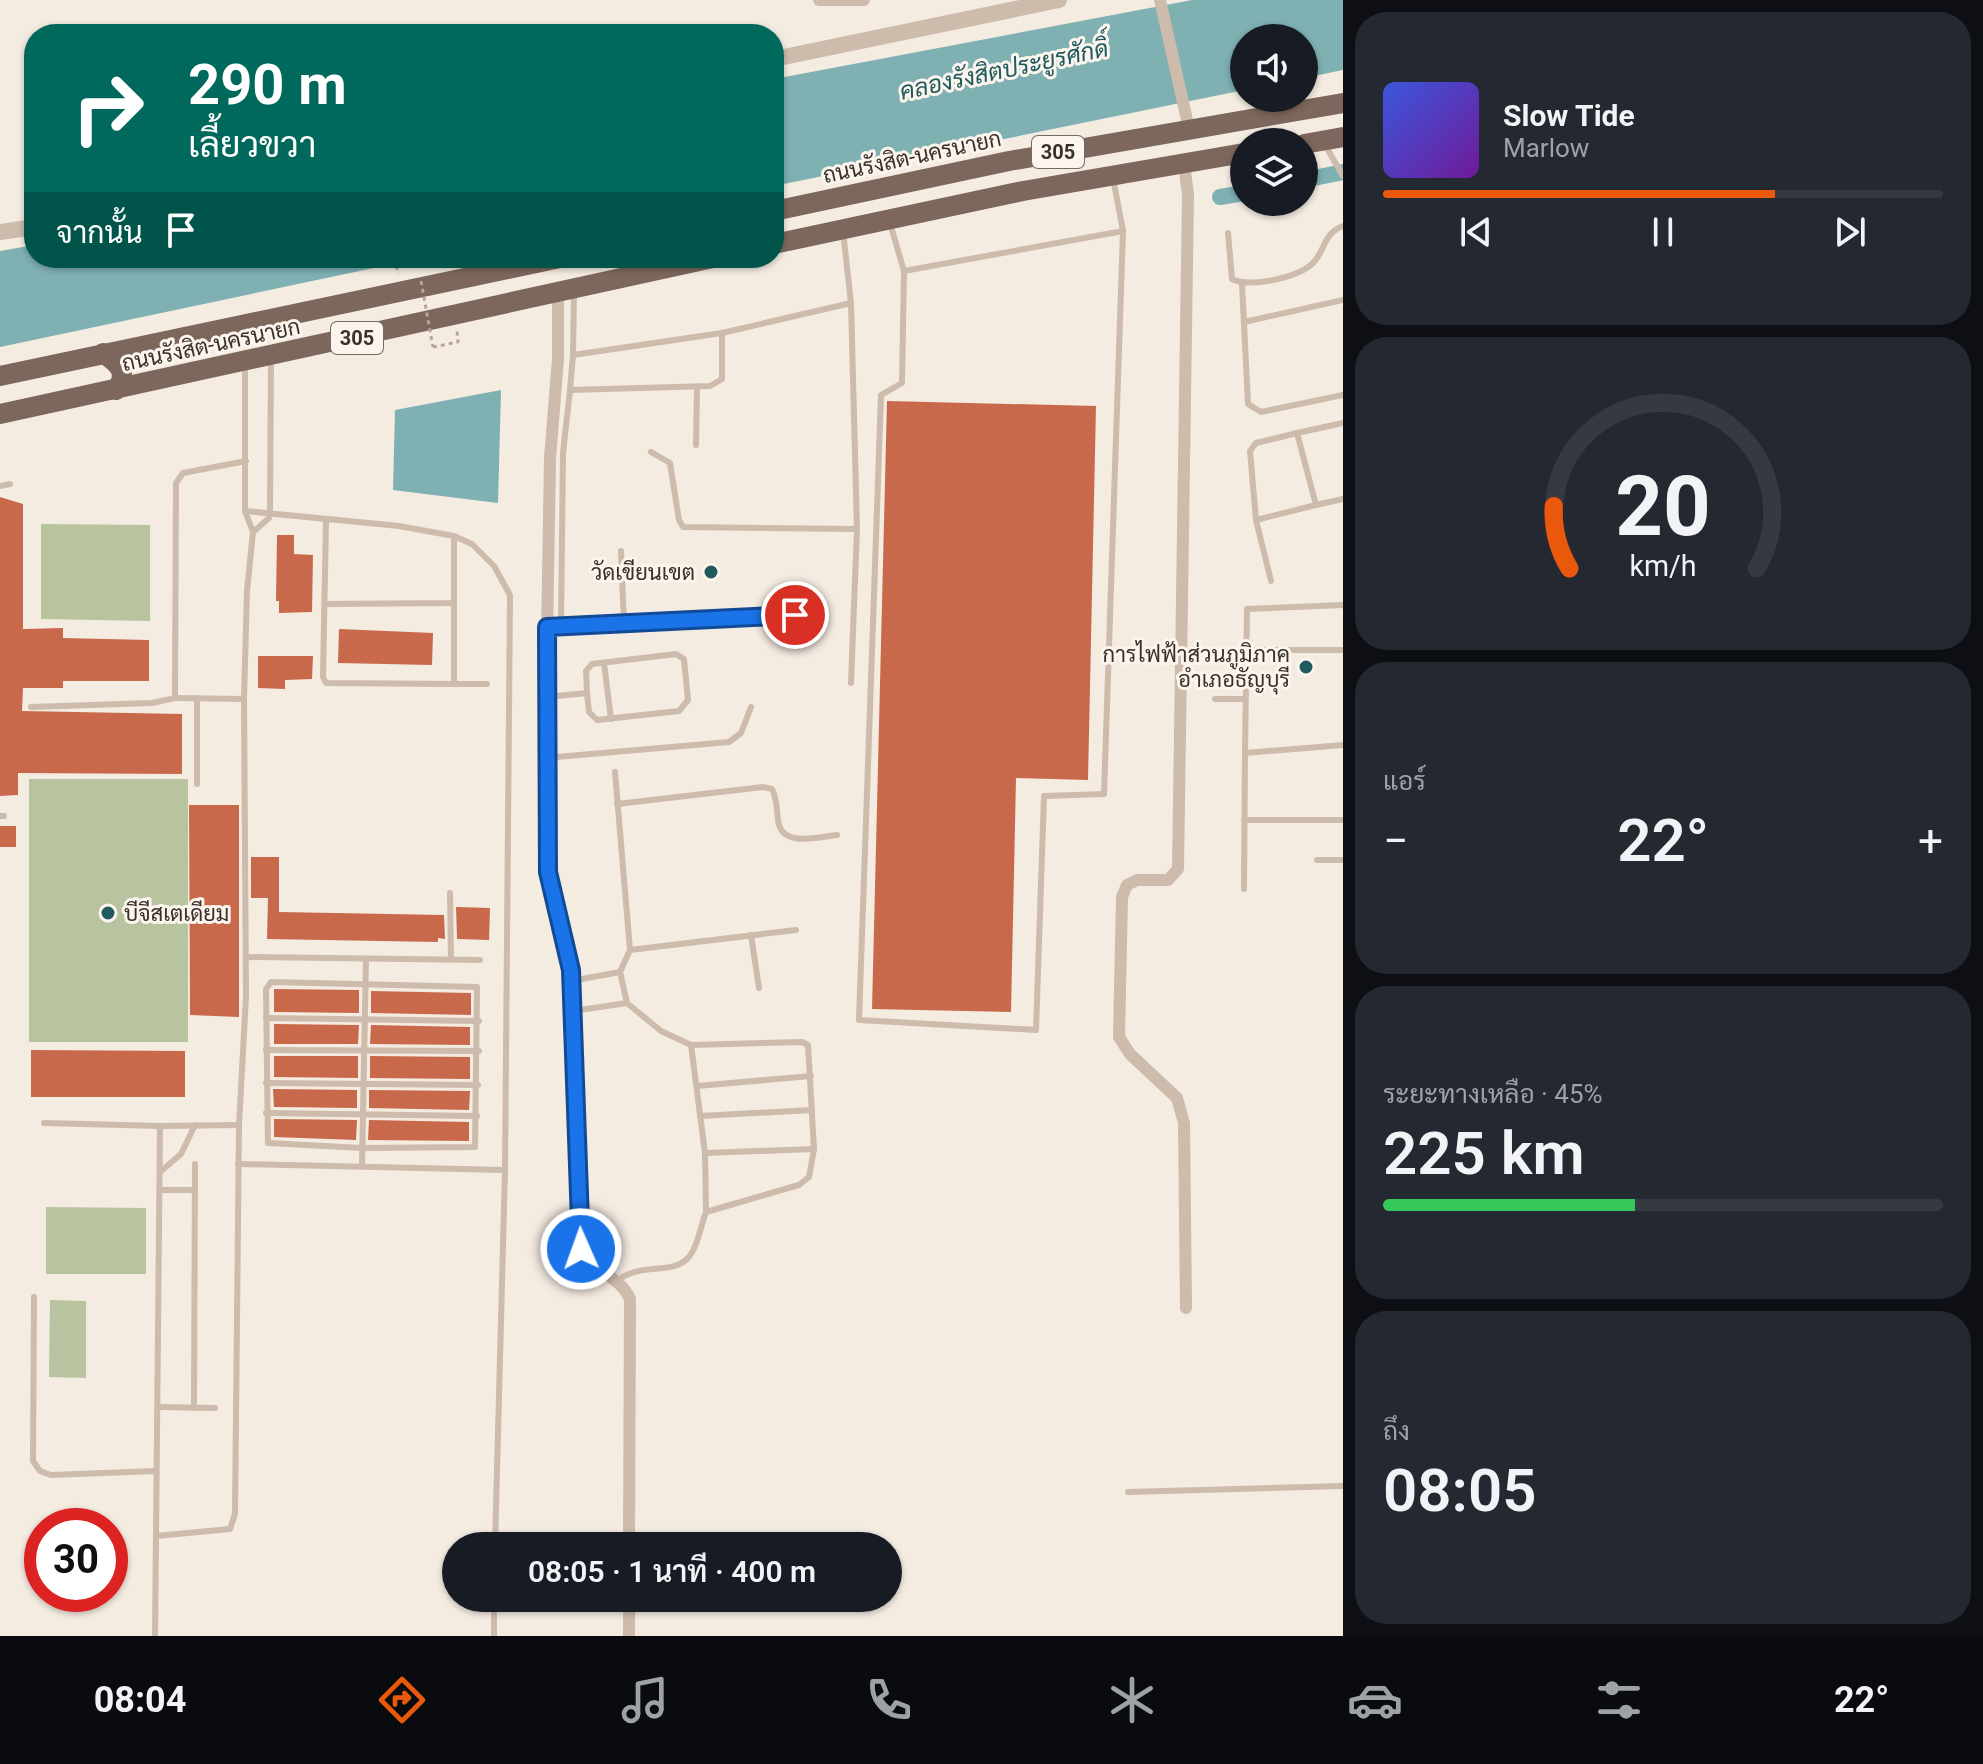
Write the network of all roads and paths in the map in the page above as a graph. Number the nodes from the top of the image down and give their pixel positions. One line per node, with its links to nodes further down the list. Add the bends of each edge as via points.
1 (819, 0): 2 (street)
2 (864, 0)
3 (1059, 0): 5 (street)
4 (1160, 0): 9 (street)
5 (784, 57)
6 (1343, 103): 7 (main road, ถนนรังสิต-นครนายก / 305)
7 (1318, 107)
8 (1285, 112): 9 (main road, ถนนรังสิต-นครนายก / 305)
9 (1189, 129): 15 (main road, ถนนรังสิต-นครนายก / 305)
10 (1324, 141): 14 (lane)
11 (1230, 155): 12 (main road, 305)
12 (1184, 163): 13 (main road, 305); 153 (street, via 1188,195 1178,869 1168,880 1137,880 1127,885 1122,897 1119,1025 1125,1047 1181,1108)
13 (1112, 175): 16 (main road, 305); 20 (lane)
14 (1343, 176)
15 (784, 209)
16 (889, 219): 19 (main road, 305); 27 (lane)
17 (1343, 226): 30 (lane, via 1327,234 1312,264 1292,275)
18 (24, 228): 21 (street)
19 (843, 229): 23 (main road, 305); 33 (lane)
20 (1123, 231): 27 (lane); 27 (lane, via 1104,794 1044,796 1036,1030 859,1020 881,395 902,383)
21 (0, 232)
22 (1228, 233): 30 (lane, via 1228,265 1232,279)
23 (784, 242)
24 (397, 268): 28 (path)
25 (512, 268): 37 (main road, ถนนรังสิต-นครนายก / 305)
26 (668, 268): 31 (main road, ถนนรังสิต-นครนายก / 305)
27 (904, 271)
28 (398, 273)
29 (421, 281): 34 (path, bridge, via 433,347 458,342)
30 (1242, 284): 35 (lane)
31 (566, 291): 34 (main road, ถนนรังสิต-นครนายก / 305); 39 (lane); 72 (street)
32 (1343, 300): 35 (lane)
33 (851, 303): 36 (lane); 62 (lane)
34 (455, 316): 40 (main road, ถนนรังสิต-นครนายก / 305)
35 (1244, 322): 47 (lane, via 1248,404 1254,409 1261,412)
36 (722, 333): 39 (lane); 44 (lane, via 722,379)
37 (186, 336): 38 (main road, ถนนรังสิต-นครนายก / 305); 42 (main road, via 180,359)
38 (103, 353): 43 (main road, ถนนรังสิต-นครนายก / 305); 45 (main road, via 123,372)
39 (573, 355): 46 (lane)
40 (271, 357): 41 (main road, ถนนรังสิต-นครนายก / 305); 59 (lane)
41 (245, 363): 42 (main road, ถนนรังสิต-นครนายก / 305); 53 (lane)
42 (193, 374): 45 (main road, ถนนรังสิต-นครนายก / 305)
43 (0, 376)
44 (697, 387): 46 (lane); 51 (lane)
45 (116, 390): 48 (main road, ถนนรังสิต-นครนายก / 305)
46 (570, 390): 72 (lane)
47 (1343, 395)
48 (0, 414)
49 (1343, 423): 50 (lane)
50 (1297, 433): 57 (lane); 60 (lane, via 1252,446)
51 (696, 445)
52 (651, 452): 62 (lane, via 670,463 683,527)
53 (246, 461): 58 (lane); 81 (lane, via 183,473 176,483)
54 (10, 484): 55 (lane)
55 (0, 486)
56 (1343, 499): 57 (lane)
57 (1316, 505): 60 (lane)
58 (245, 511): 59 (lane); 63 (lane)
59 (270, 512): 61 (lane); 63 (lane)
60 (1256, 520): 66 (lane)
61 (326, 521): 64 (lane); 68 (lane)
62 (857, 529): 76 (lane)
63 (253, 532): 83 (lane)
64 (454, 536): 67 (lane); 146 (lane, via 472,544 494,566 510,595)
65 (621, 551): 71 (lane)
66 (1271, 581)
67 (454, 603): 68 (lane); 77 (lane)
68 (325, 604): 77 (lane, via 326,683)
69 (1343, 605): 73 (lane, via 1252,607 1245,614)
70 (795, 615): 71 (lane)
71 (624, 623): 72 (lane)
72 (554, 627): 80 (street)
73 (1245, 650): 74 (lane); 85 (lane)
74 (1343, 650)
75 (604, 663): 79 (lane, via 587,667); 88 (lane); 88 (lane, via 676,654 684,659 684,707)
76 (851, 683)
77 (454, 684): 78 (lane)
78 (487, 684)
79 (587, 693): 80 (lane); 88 (lane, via 591,717)
80 (546, 697): 91 (street)
81 (175, 698): 82 (lane); 86 (lane)
82 (197, 698): 83 (lane); 93 (lane)
83 (244, 699): 105 (lane)
84 (1215, 699): 85 (lane)
85 (1244, 699): 90 (lane)
86 (31, 707)
87 (751, 707): 91 (lane, via 741,733 729,742)
88 (611, 719)
89 (1343, 745): 90 (lane)
90 (1245, 753): 95 (lane)
91 (545, 758): 110 (street, via 548,872)
92 (615, 772): 94 (lane)
93 (197, 784)
94 (617, 804): 97 (lane, via 763,787 775,795 784,836); 104 (lane)
95 (1244, 820): 96 (lane); 100 (lane)
96 (1343, 820)
97 (837, 835)
98 (1317, 860): 99 (lane)
99 (1343, 860)
100 (1244, 889)
101 (450, 893): 107 (lane)
102 (796, 930): 103 (lane)
103 (751, 935): 104 (lane); 112 (lane)
104 (630, 950): 109 (lane)
105 (246, 957): 106 (lane); 134 (lane)
106 (366, 959): 107 (lane); 111 (lane)
107 (451, 959): 108 (lane)
108 (480, 960)
109 (620, 972): 110 (lane); 113 (lane)
110 (571, 981): 114 (street)
111 (366, 982): 115 (lane, via 271,982); 116 (lane); 117 (lane, via 473,984 480,992)
112 (759, 988)
113 (627, 1003): 114 (lane); 118 (lane, via 661,1031)
114 (573, 1011): 151 (street, via 581,1249 590,1264)
115 (266, 1018): 116 (lane); 120 (lane)
116 (365, 1018): 117 (lane); 119 (lane)
117 (479, 1021): 121 (lane)
118 (691, 1045): 122 (lane, via 802,1042 810,1050); 126 (lane)
119 (364, 1049): 120 (lane); 121 (lane); 124 (lane)
120 (266, 1050): 123 (lane)
121 (479, 1051): 125 (lane)
122 (811, 1076): 126 (lane); 127 (lane)
123 (266, 1083): 124 (lane); 128 (lane)
124 (364, 1083): 125 (lane); 129 (lane)
125 (478, 1085): 130 (lane)
126 (697, 1086): 131 (lane)
127 (812, 1110): 131 (lane); 139 (lane)
128 (266, 1113): 129 (lane); 136 (lane, via 268,1143)
129 (363, 1114): 130 (lane); 137 (lane)
130 (477, 1116): 138 (lane, via 475,1147)
131 (700, 1116): 140 (lane)
132 (44, 1123): 135 (lane)
133 (195, 1125): 134 (lane); 135 (lane); 147 (lane, via 181,1154)
134 (239, 1125): 142 (lane)
135 (160, 1126): 147 (lane)
136 (284, 1146): 137 (lane); 143 (lane)
137 (362, 1148): 138 (lane); 144 (lane)
138 (443, 1149): 145 (lane)
139 (814, 1149): 140 (lane); 150 (lane, via 813,1168 799,1185)
140 (705, 1153): 150 (lane)
141 (195, 1164): 149 (lane)
142 (238, 1164): 143 (lane); 162 (lane, via 235,1514 230,1529)
143 (284, 1165): 144 (lane)
144 (362, 1166): 145 (lane)
145 (443, 1168): 146 (lane)
146 (505, 1170): 160 (lane)
147 (160, 1172): 148 (lane)
148 (160, 1190): 149 (lane); 154 (lane)
149 (195, 1190): 155 (lane)
150 (706, 1212): 151 (lane, via 690,1257 676,1266 628,1272)
151 (617, 1281): 161 (street, via 625,1287 632,1312)
152 (34, 1297): 157 (lane, via 33,1461 40,1471)
153 (1186, 1308)
154 (158, 1407): 155 (lane); 157 (lane)
155 (194, 1408): 156 (lane)
156 (215, 1408)
157 (156, 1471): 162 (lane)
158 (1343, 1486): 159 (lane)
159 (1128, 1492)
160 (495, 1532)
161 (629, 1532)
162 (156, 1536): 165 (lane)
163 (494, 1612): 166 (lane)
164 (629, 1612): 167 (street)
165 (155, 1636)
166 (494, 1636)
167 (629, 1636)

